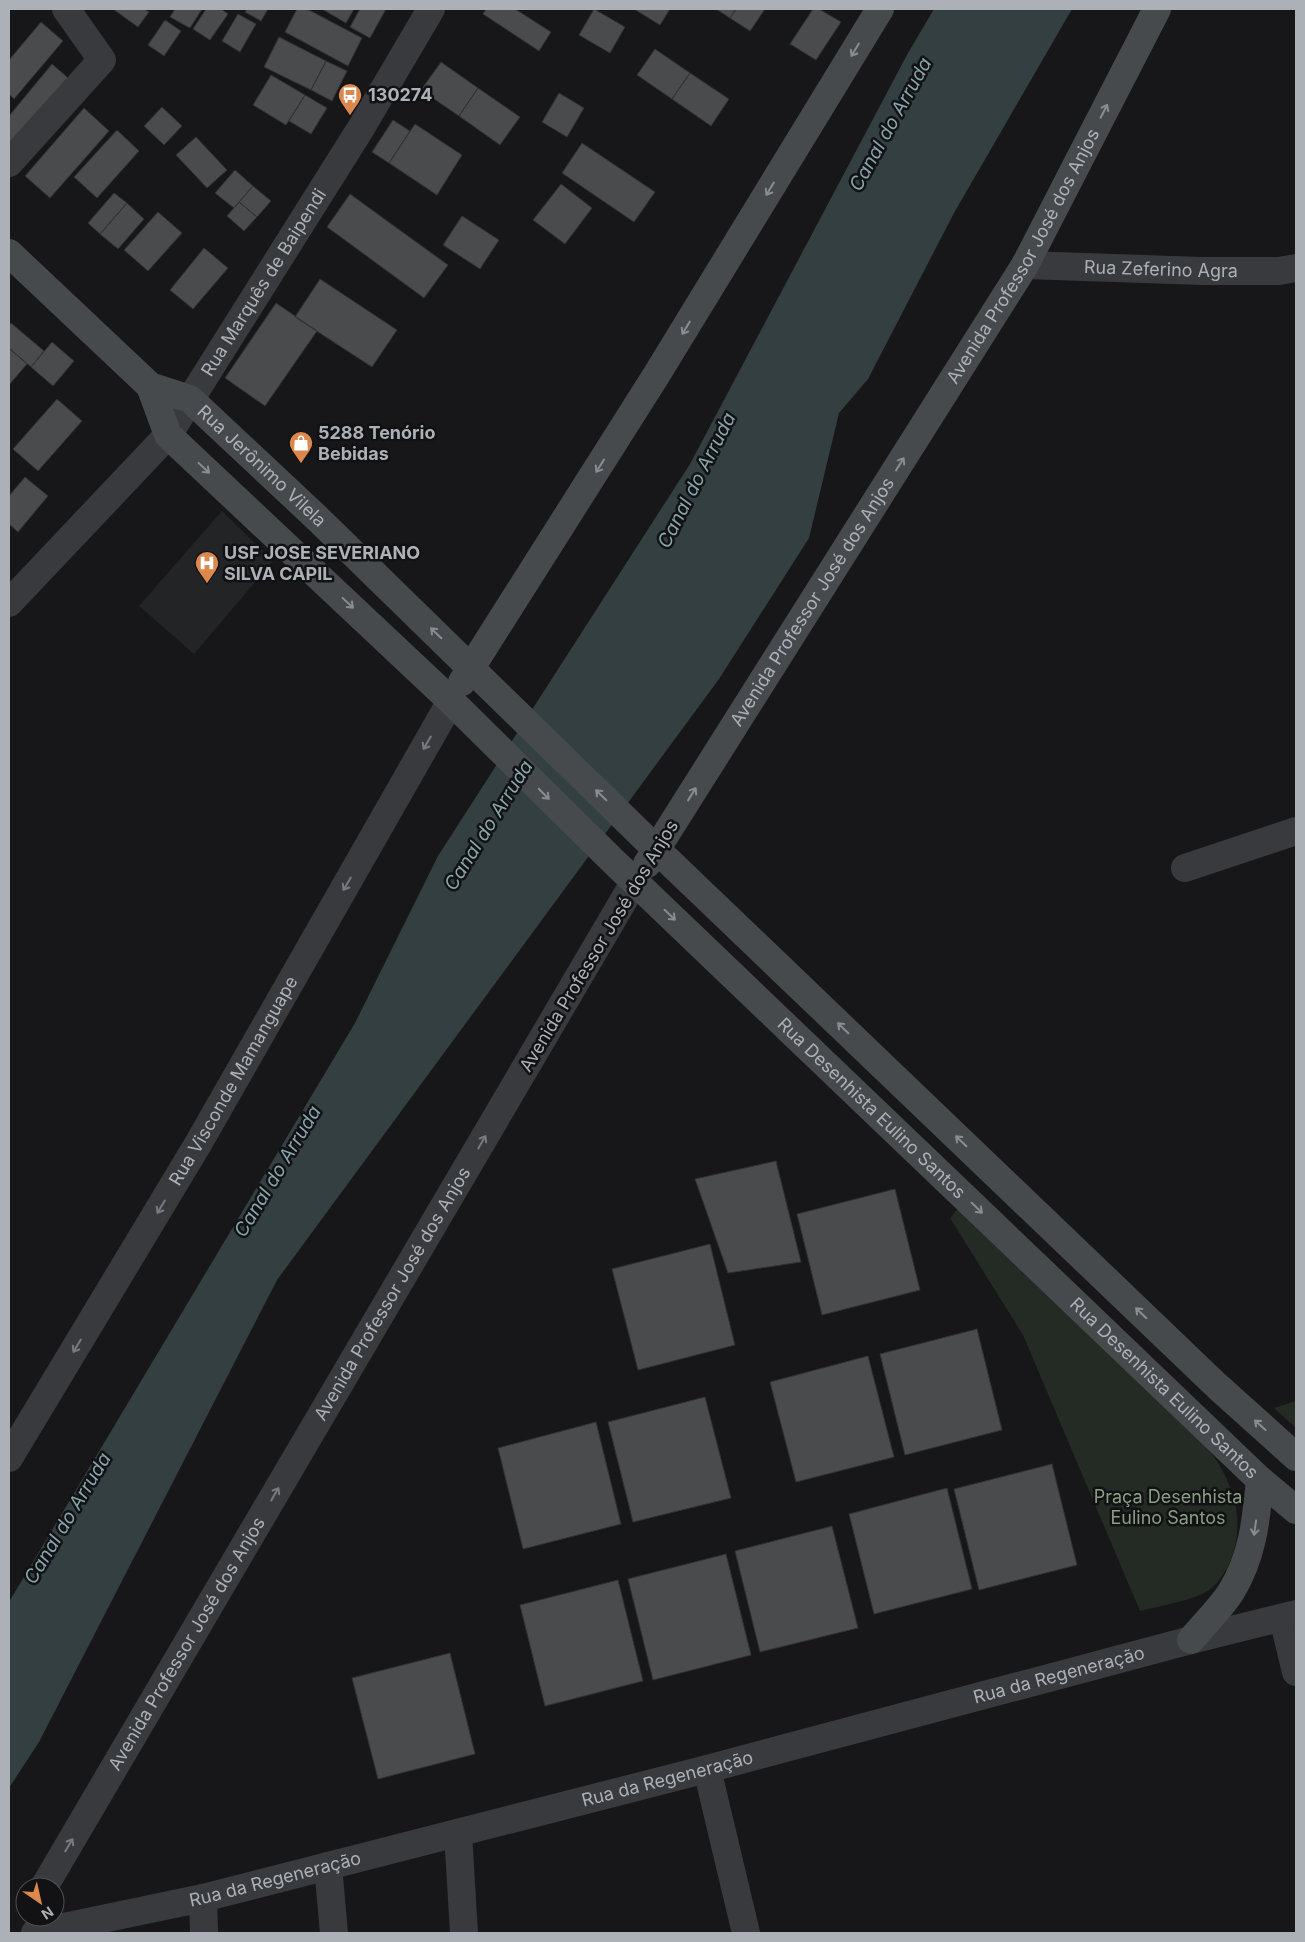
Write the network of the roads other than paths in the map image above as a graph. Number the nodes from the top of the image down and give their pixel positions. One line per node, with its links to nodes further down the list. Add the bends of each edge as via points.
1 (66, 9): 5 (street, via 102,60)
2 (431, 9): 10 (street, Rua Marquês de Baipendi, via 361,128)
3 (880, 9): 13 (main road, one-way to 13, via 657,374)
4 (1157, 9): 7 (main road, Avenida Professor José dos Anjos, one-way to 4)
5 (9, 163)
6 (9, 252): 9 (main road, Rua Jerônimo Vilela)
7 (1025, 265): 8 (street, Rua Zeferino Agra, via 1202,271); 16 (main road, Avenida Professor José dos Anjos, one-way to 7)
8 (1296, 268)
9 (150, 386): 10 (main road, Rua Jerônimo Vilela); 11 (main road, Rua Jerônimo Vilela)
10 (190, 399): 11 (street, Rua Marquês de Baipendi); 13 (main road, Rua Jerônimo Vilela, one-way to 10)
11 (168, 435): 12 (street, Rua Marquês de Baipendi); 14 (main road, Rua Jerônimo Vilela, one-way to 14)
12 (9, 603)
13 (471, 667): 14 (main road); 16 (main road, one-way to 13)
14 (452, 701): 18 (main road, Rua Desenhista Eulino Santos, one-way to 18); 20 (street, Rua Visconde Mamanguape, one-way to 20, via 198,1144)
15 (1296, 831): 17 (street)
16 (657, 850): 18 (main road, Avenida Professor José dos Anjos); 19 (main road, one-way to 16, via 1210,1379)
17 (1185, 868)
18 (635, 881): 21 (main road, Rua Desenhista Eulino Santos, one-way to 21); 29 (street, Avenida Professor José dos Anjos, one-way to 18)
19 (1296, 1457)
20 (9, 1458)
21 (1260, 1480): 22 (main road, Rua Desenhista Eulino Santos); 24 (main road, one-way to 24, via 1254,1535 1247,1558 1230,1592)
22 (1296, 1510)
23 (1290, 1616): 24 (street, Rua da Regeneração); 25 (street)
24 (1191, 1640): 26 (street, Rua da Regeneração)
25 (1296, 1672)
26 (706, 1769): 27 (street, Rua da Regeneração); 35 (street)
27 (458, 1833): 28 (street, Rua da Regeneração); 34 (street)
28 (328, 1866): 30 (street, Rua da Regeneração); 33 (street)
29 (50, 1877)
30 (203, 1898): 31 (street, Rua da Regeneração); 32 (street)
31 (35, 1933)
32 (204, 1933)
33 (334, 1933)
34 (464, 1933)
35 (746, 1933)

